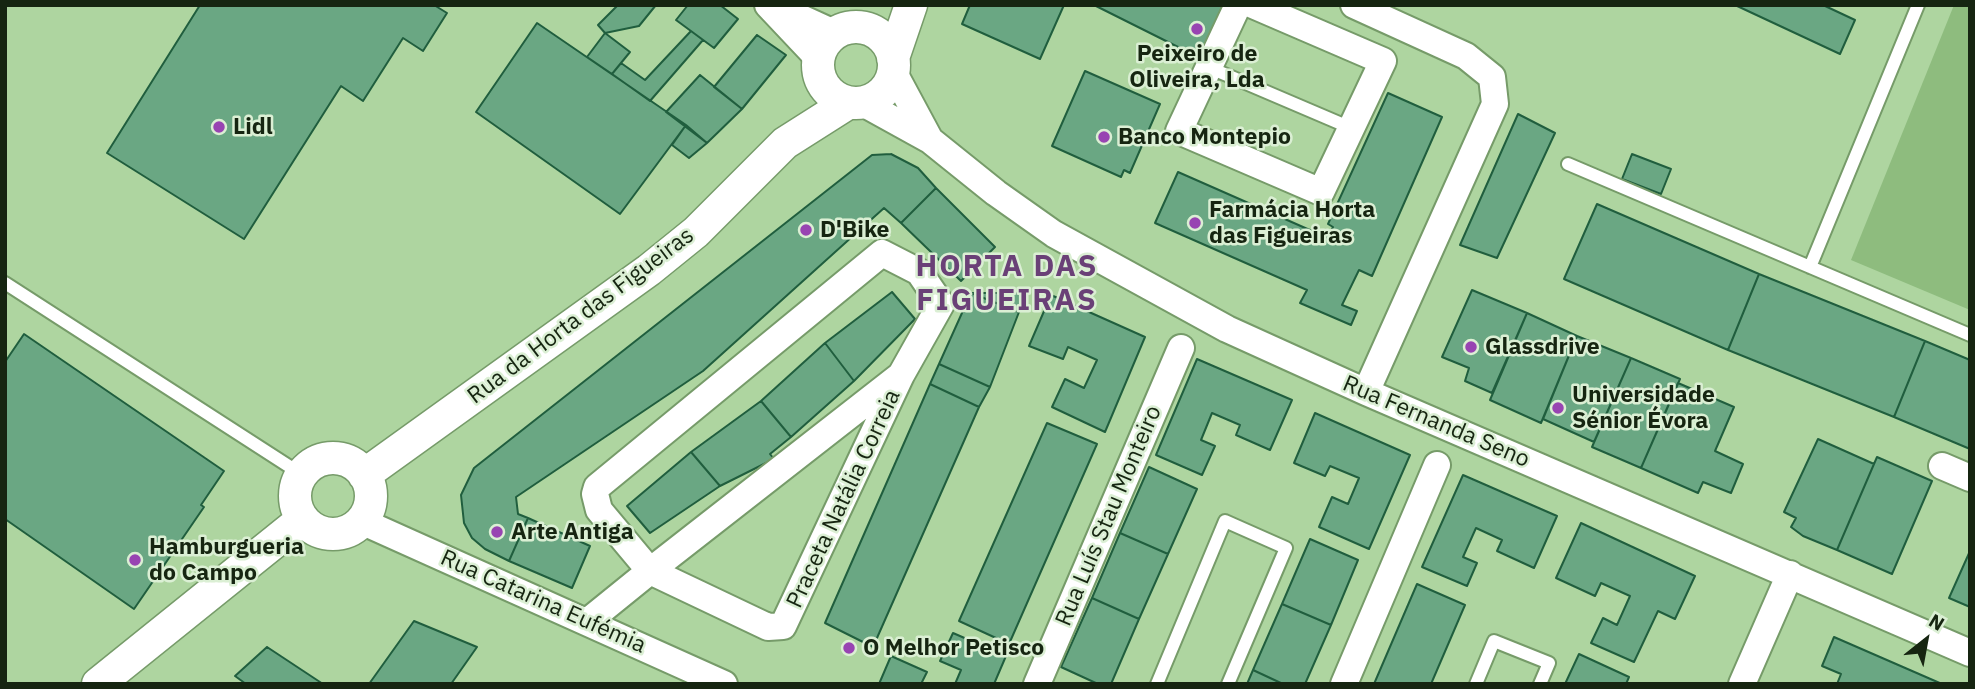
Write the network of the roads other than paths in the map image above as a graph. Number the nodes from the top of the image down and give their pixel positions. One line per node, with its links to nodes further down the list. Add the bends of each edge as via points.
1 (770, 5): 8 (street)
2 (888, 5): 8 (street, Rua da Horta das Figueiras)
3 (911, 5): 9 (street)
4 (1238, 5): 10 (street)
5 (1253, 5): 12 (street, via 1383,61)
6 (1354, 5): 21 (street, via 1466,56 1492,77 1495,104)
7 (1918, 5): 16 (lane)
8 (833, 48): 9 (street, via 877,33 887,44); 11 (street, via 824,86 834,97); 14 (street, Rua da Horta das Figueiras)
9 (893, 65): 11 (street, via 887,87 877,97); 13 (street, Rua Fernanda Seno)
10 (1208, 67): 12 (lane); 12 (street, via 1179,131 1214,147 1321,192)
11 (856, 103): 13 (street, Rua Fernanda Seno); 14 (street, Rua da Horta das Figueiras)
12 (1351, 128)
13 (930, 139): 21 (street, Rua Fernanda Seno, via 996,193 1116,271)
14 (785, 143): 25 (street, Rua da Horta das Figueiras, via 696,232 649,270)
15 (1568, 163): 16 (lane)
16 (1810, 267): 18 (lane)
17 (5, 283): 24 (lane)
18 (1970, 335)
19 (1181, 348): 35 (street, Rua Luís Stau Monteiro)
20 (901, 375): 29 (street, Praceta Natália Correia); 29 (street, Praceta Natália Correia, via 783,626 768,627); 29 (street, via 941,304 919,272 883,253 597,487 599,510)
21 (1366, 392): 30 (street, Rua Fernanda Seno)
22 (1437, 466): 38 (street)
23 (1942, 466): 26 (street)
24 (301, 474): 25 (street, via 318,461 340,458); 27 (street, via 295,503)
25 (364, 475): 28 (street, via 370,504)
26 (1970, 478)
27 (303, 519): 28 (street, via 325,534 340,534); 33 (street)
28 (361, 521): 31 (street, Rua Catarina Eufémia)
29 (650, 571): 31 (street, Praceta Natália Correia)
30 (1790, 574): 32 (street, Rua Fernanda Seno); 41 (street)
31 (587, 622): 34 (street, Rua Catarina Eufémia)
32 (1970, 653)
33 (98, 684)
34 (724, 684)
35 (1037, 684)
36 (1157, 684): 37 (lane, via 1225,521 1286,548)
37 (1228, 684)
38 (1344, 684)
39 (1476, 684): 40 (lane, via 1494,641 1549,663)
40 (1540, 684)
41 (1742, 684)

